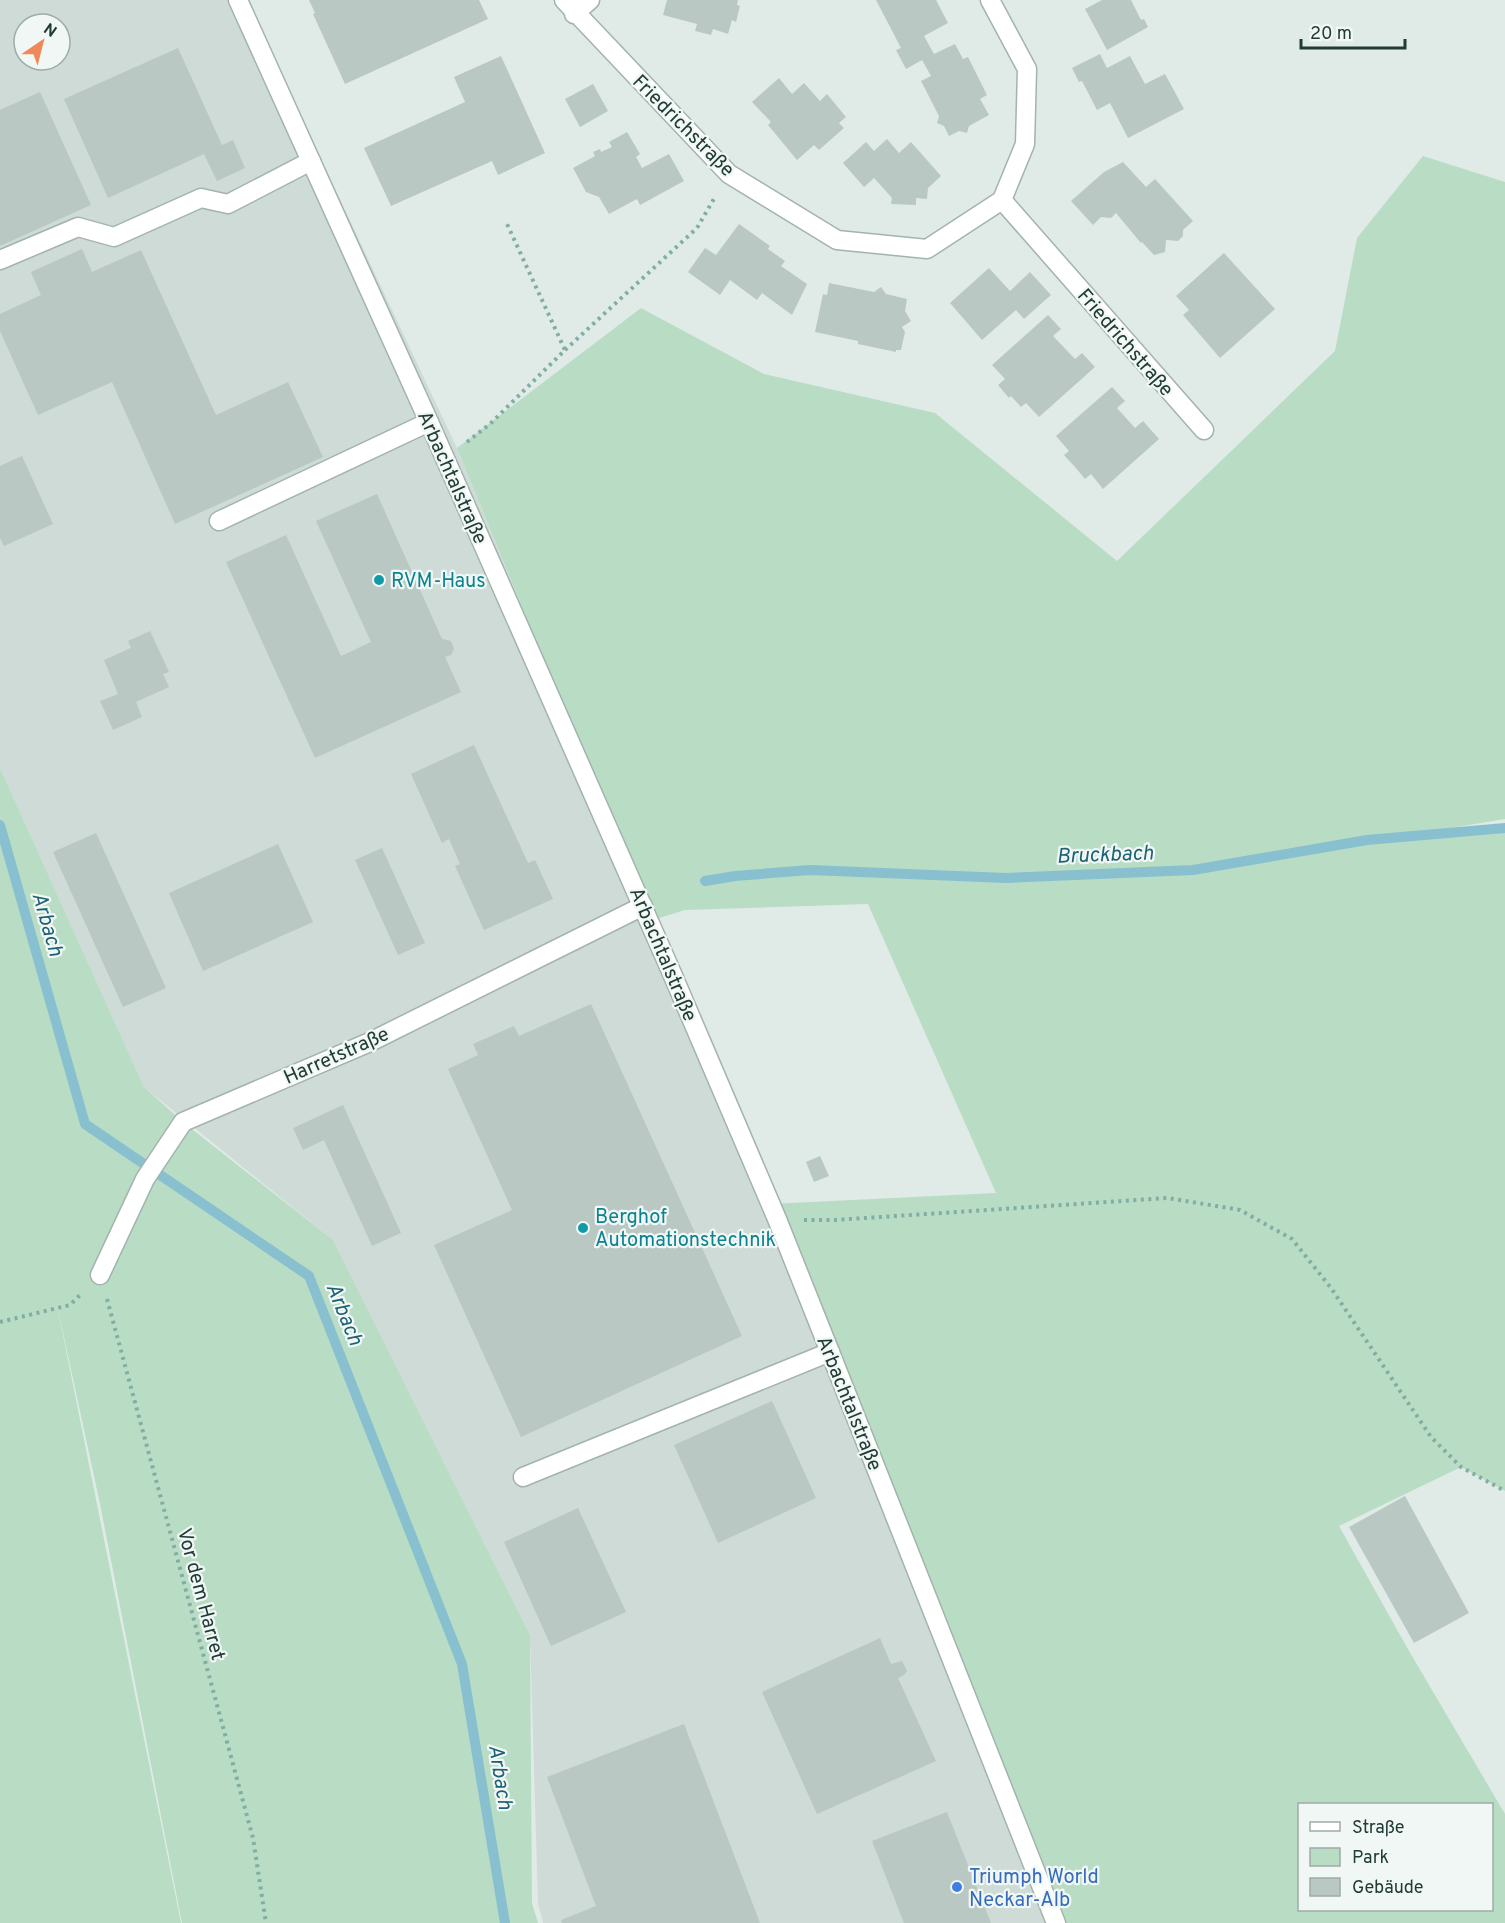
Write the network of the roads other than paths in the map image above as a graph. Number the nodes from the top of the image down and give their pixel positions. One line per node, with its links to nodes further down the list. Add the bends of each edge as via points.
1 (238, 0): 5 (street, Arbachtalstraße)
2 (590, 0): 4 (street, Friedrichstraße)
3 (990, 0): 6 (street, via 1027,69 1025,144)
4 (569, 7): 6 (street, Friedrichstraße, via 729,174 837,240 927,249)
5 (311, 161): 7 (street, via 228,204 201,198 114,237 78,227); 8 (street, Arbachtalstraße)
6 (1002, 201): 9 (street, Friedrichstraße)
7 (0, 260)
8 (429, 422): 10 (street); 11 (street, Arbachtalstraße)
9 (1204, 430)
10 (219, 521)
11 (644, 906): 12 (street, Harretstraße, via 370,1041 183,1122 146,1179); 13 (street, Arbachtalstraße)
12 (100, 1275)
13 (831, 1352): 14 (street); 15 (street, Arbachtalstraße)
14 (523, 1477)
15 (1056, 1923)

